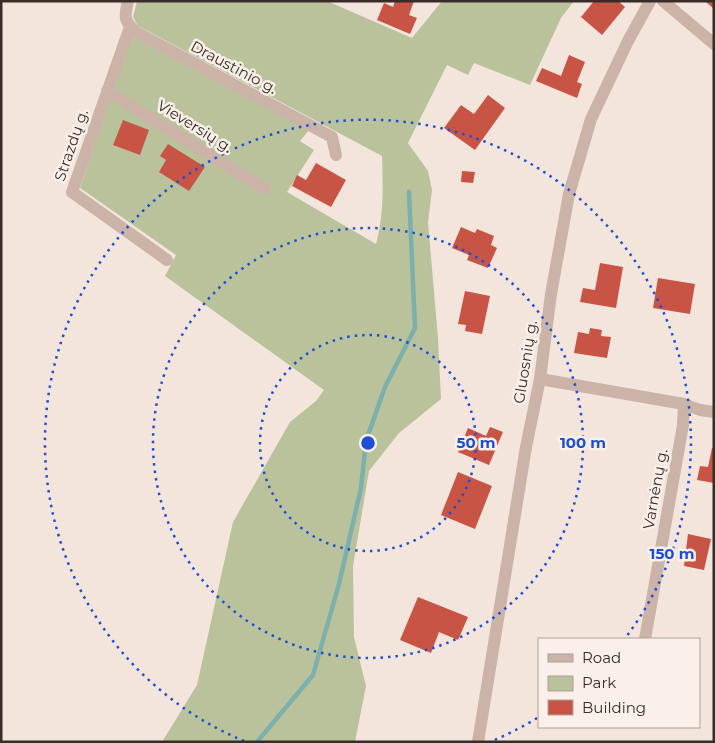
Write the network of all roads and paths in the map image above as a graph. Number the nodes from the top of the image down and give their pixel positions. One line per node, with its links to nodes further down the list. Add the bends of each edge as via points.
1 (128, 1): 4 (street, via 125,16)
2 (650, 1): 10 (street, Gluosnių g., via 591,119 569,194)
3 (663, 1): 5 (street)
4 (130, 27): 6 (street, Strazdų g.); 7 (street, Draustinio g., via 332,137)
5 (714, 44)
6 (107, 91): 8 (street, Vieversių g.); 9 (street, Strazdų g., via 72,192)
7 (336, 155)
8 (264, 189)
9 (167, 260)
10 (540, 379): 11 (street); 14 (street, Gluosnių g.)
11 (684, 404): 12 (street); 13 (street, Varnėnų g.)
12 (714, 412)
13 (645, 638)
14 (478, 742)

